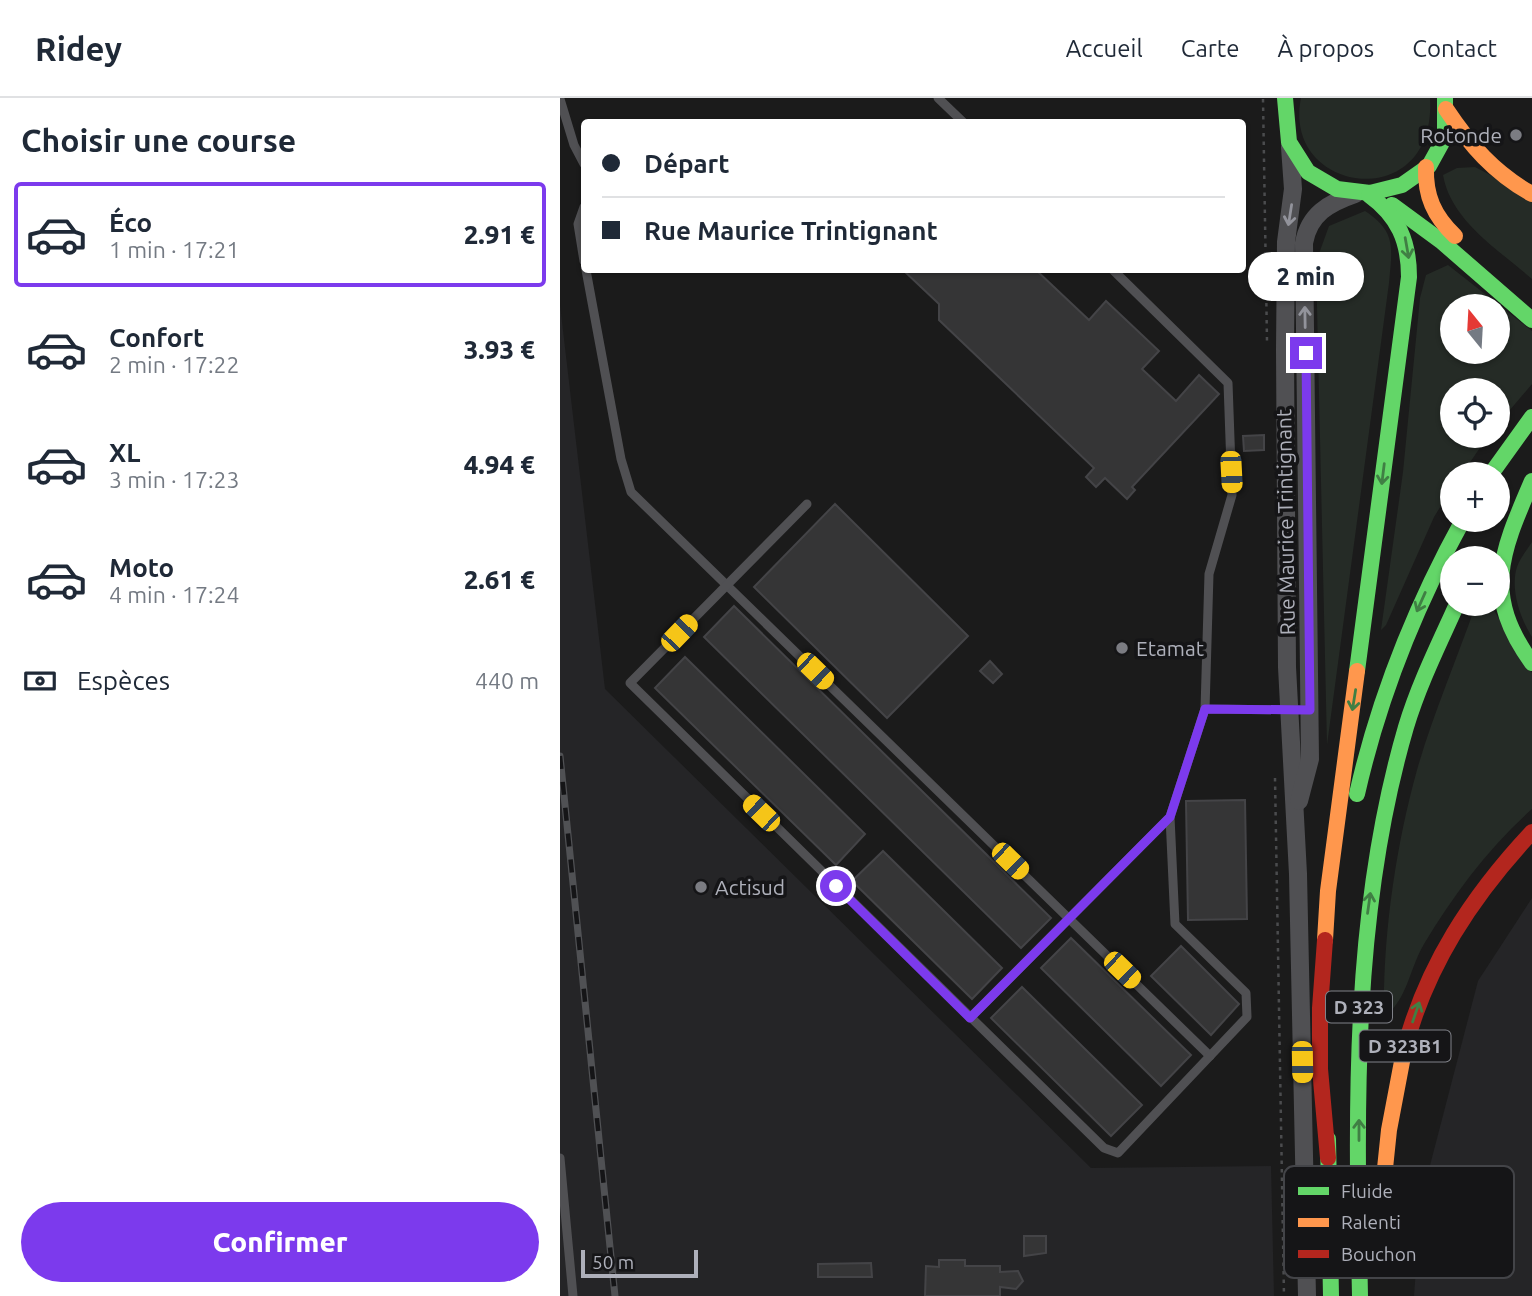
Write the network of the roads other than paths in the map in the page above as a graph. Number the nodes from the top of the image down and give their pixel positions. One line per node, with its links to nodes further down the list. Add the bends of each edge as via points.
1 (938, 98): 5 (lane)
2 (1285, 98): 6 (main road, via 1283,120)
3 (560, 99): 7 (lane)
4 (1446, 101): 8 (main road, via 1441,140); 9 (main road, via 1478,156)
5 (960, 119)
6 (1290, 147): 10 (main road, via 1306,170 1328,187); 27 (street, Rue Maurice Trintignant, one-way to 27, via 1293,189 1286,242 1285,349)
7 (581, 158)
8 (1426, 167): 10 (main road, via 1390,191); 15 (main road, via 1426,194 1438,218)
9 (1532, 194)
10 (1362, 195): 16 (main road, via 1410,216); 28 (street, Rue Maurice Trintignant, one-way to 10, via 1304,243 1319,212 1330,203); 36 (main road, one-way to 36, via 1388,208 1404,232 1409,277 1328,891 1320,1008)
11 (581, 216): 12 (lane)
12 (581, 242)
13 (587, 273): 23 (lane, via 631,492)
14 (1115, 273): 26 (lane, via 1228,383 1232,495 1209,574)
15 (1532, 303)
16 (1532, 320)
17 (1532, 417): 18 (main road)
18 (1500, 462)
19 (1532, 479): 21 (main road); 25 (main road, via 1501,562 1500,589 1508,627)
20 (807, 504): 23 (lane)
21 (1510, 510)
22 (1456, 532): 36 (main road, D 323, one-way to 36, via 1398,652 1362,771 1336,941)
23 (726, 584): 32 (lane); 33 (lane, via 630,683)
24 (1452, 616): 39 (main road, D 323, one-way to 24, via 1359,1010 1368,905 1407,724)
25 (1532, 663)
26 (1205, 709): 27 (lane); 29 (lane)
27 (1289, 710): 28 (lane); 31 (street, Rue Maurice Trintignant)
28 (1310, 710): 31 (street, Rue Maurice Trintignant, via 1310,759 1299,801)
29 (1170, 817): 32 (lane); 34 (lane, via 1175,924 1246,993 1247,1017)
30 (1532, 832): 40 (main road, D 323B1, one-way to 30, via 1396,1084 1424,989 1455,925)
31 (1297, 874): 37 (street, Rue Maurice Trintignant)
32 (1069, 919): 33 (lane); 34 (lane)
33 (970, 1018): 34 (lane, via 1104,1148 1118,1153)
34 (1209, 1056)
35 (560, 1158): 45 (lane)
36 (1328, 1158): 38 (main road, D 323)
37 (1304, 1166)
38 (1328, 1166)
39 (1360, 1166)
40 (1385, 1166)
41 (1307, 1278): 46 (street, Rue Maurice Trintignant)
42 (1331, 1278): 47 (main road, D 323)
43 (1360, 1278): 48 (main road, D 323, one-way to 43)
44 (1374, 1278): 49 (main road, D 323B1, one-way to 44)
45 (573, 1296)
46 (1307, 1296)
47 (1331, 1296)
48 (1360, 1296)
49 (1372, 1296)

